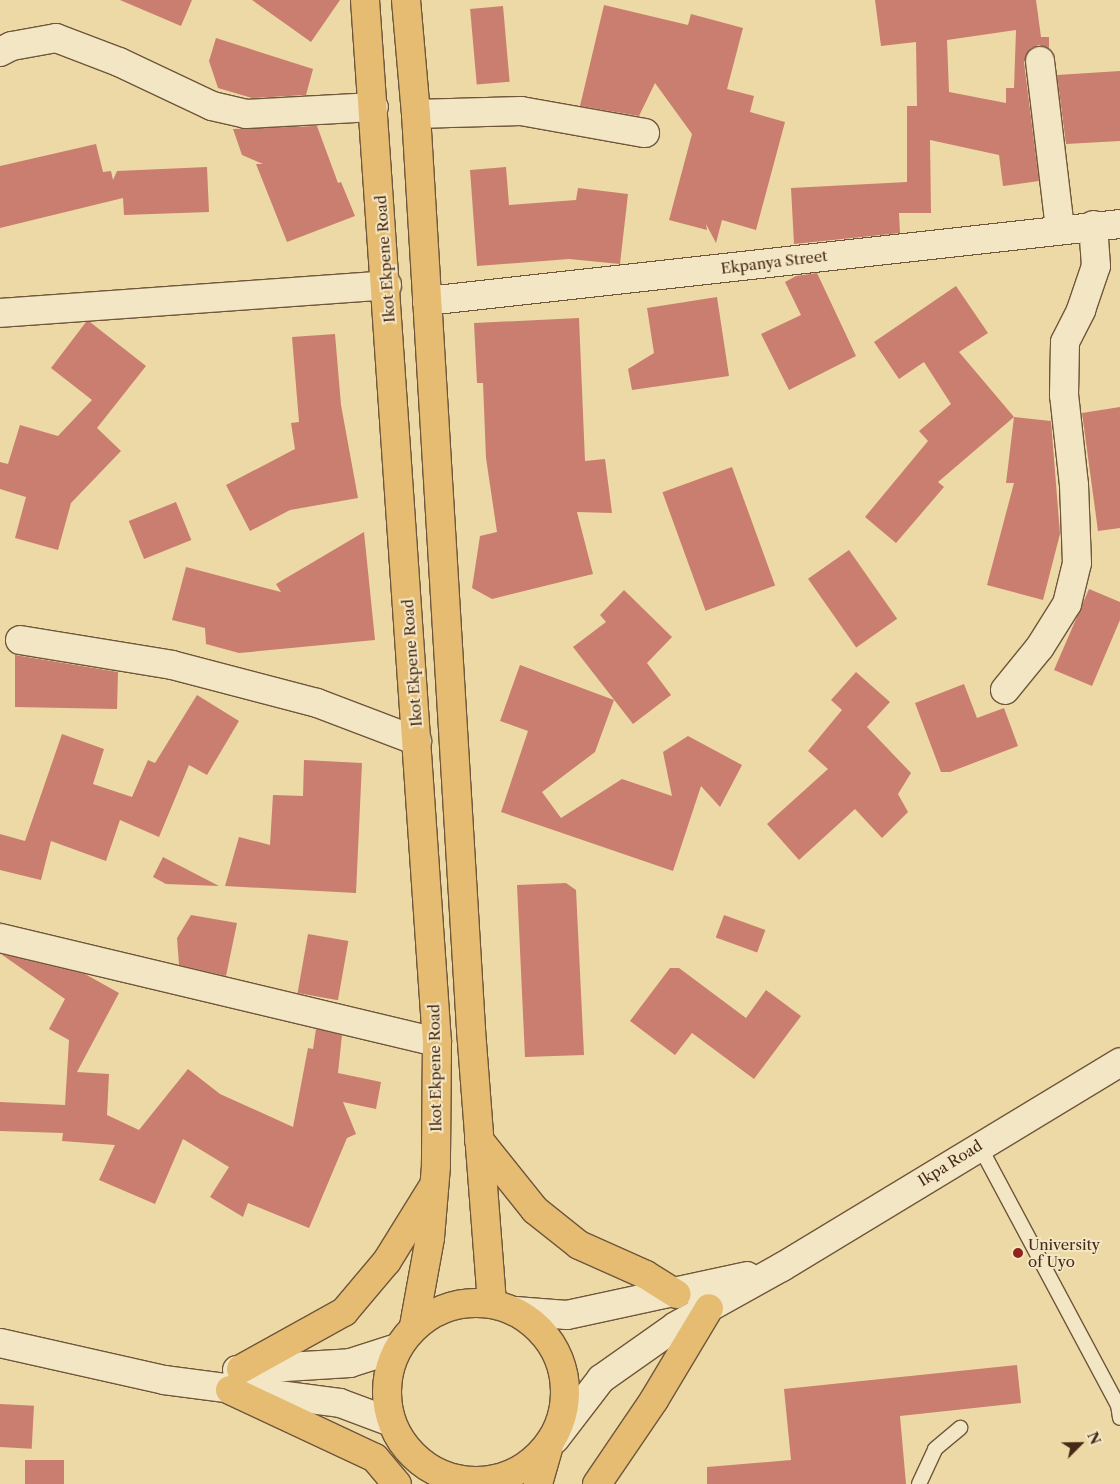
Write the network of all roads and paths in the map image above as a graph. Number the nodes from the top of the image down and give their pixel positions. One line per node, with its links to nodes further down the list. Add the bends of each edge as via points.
1 (365, 0): 5 (highway, Ikot Ekpene Road)
2 (406, 0): 6 (highway)
3 (0, 52): 5 (street, via 12,46 56,38 119,62 212,106 246,114)
4 (1040, 61): 10 (street)
5 (374, 107): 11 (highway, Ikot Ekpene Road)
6 (416, 114): 7 (street, via 521,111); 12 (highway)
7 (645, 134)
8 (1120, 224): 9 (street, Ekpanya Street)
9 (1093, 225): 10 (street, Ekpanya Street); 15 (street, via 1096,266 1081,310 1065,342 1064,395 1074,485 1077,563 1067,604 1040,647)
10 (1060, 229): 12 (street, Ekpanya Street)
11 (387, 284): 13 (street); 16 (highway, Ikot Ekpene Road)
12 (427, 302): 20 (highway)
13 (0, 313)
14 (20, 640): 16 (street, via 172,665 317,703)
15 (1005, 690)
16 (417, 741): 18 (highway, Ikot Ekpene Road)
17 (0, 938): 18 (street)
18 (437, 1042): 22 (highway, Ikot Ekpene Road)
19 (1120, 1062): 21 (street, Ikpa Road)
20 (479, 1140): 24 (highway, via 535,1210 579,1245 646,1275); 25 (highway)
21 (979, 1145): 23 (street, Ikpa Road); 31 (lane, via 1118,1405)
22 (434, 1184): 27 (highway, Ikot Ekpene Road, via 430,1238); 30 (highway, via 387,1261 344,1312)
23 (782, 1267): 24 (street); 26 (street, Ikpa Road)
24 (676, 1294): 25 (street, via 567,1314)
25 (503, 1307): 27 (highway, via 464,1302 437,1310); 34 (highway, via 536,1324 552,1343 563,1366 567,1390 564,1415)
26 (709, 1308): 34 (street, Ikpa Road, via 676,1326 601,1379); 38 (highway, via 654,1400)
27 (414, 1326): 29 (highway)
28 (0, 1343): 30 (street, via 164,1380)
29 (398, 1348): 30 (street, via 350,1363); 32 (highway, via 388,1375)
30 (236, 1379): 32 (street, via 340,1403); 36 (highway, via 375,1458)
31 (1120, 1418)
32 (391, 1422): 35 (highway, via 404,1446 423,1466)
33 (960, 1428): 39 (lane, via 935,1449)
34 (555, 1432): 35 (highway, via 520,1472 496,1481); 37 (highway)
35 (449, 1481)
36 (397, 1484)
37 (538, 1484)
38 (597, 1484)
39 (920, 1484)

